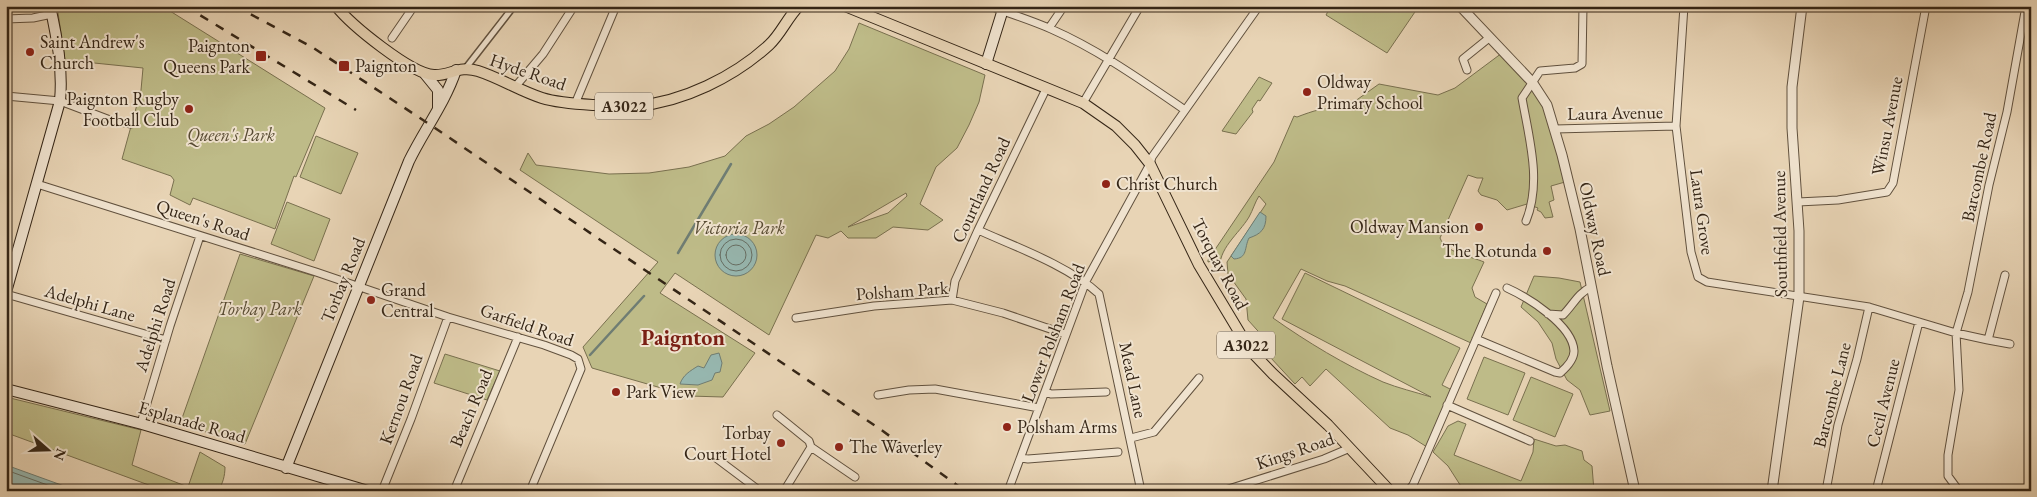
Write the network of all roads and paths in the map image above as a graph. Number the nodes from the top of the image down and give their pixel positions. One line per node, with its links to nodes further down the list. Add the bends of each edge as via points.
1 (336, 6): 28 (main road, via 384,48)
2 (414, 6): 22 (street)
3 (514, 6): 26 (street)
4 (574, 6): 30 (street, via 543,54)
5 (616, 6): 35 (street)
6 (846, 6): 25 (main road, Torquay Road / A3022)
7 (990, 6): 18 (street)
8 (1064, 6): 21 (street)
9 (1140, 6): 24 (street)
10 (1259, 6): 37 (street, Lower Polsham Road)
11 (1460, 6): 23 (street, Oldway Road)
12 (1583, 6): 29 (street, via 1582,64 1575,68 1540,71)
13 (1684, 6): 39 (street, Laura Grove)
14 (1802, 6): 43 (street, Southfield Avenue, via 1792,87)
15 (1926, 6): 43 (street, Winsu Avenue, via 1893,183 1887,192)
16 (2026, 6): 61 (street, Barcombe Road, via 2007,112)
17 (797, 7): 35 (main road, Hyde Road / A3022, via 768,45 750,60 705,86 671,99 636,106)
18 (1003, 9): 21 (street); 25 (main road)
19 (51, 10): 20 (street, via 33,18); 33 (main road, via 59,52)
20 (6, 19)
21 (1049, 28): 24 (street)
22 (392, 38)
23 (1489, 38): 27 (street, via 1463,58); 29 (street, Oldway Road)
24 (1108, 60): 34 (street); 37 (street)
25 (986, 64): 31 (main road, Torquay Road / A3022)
26 (460, 69): 28 (main road, Hyde Road / A3022, via 436,76); 30 (main road, Hyde Road / A3022, via 478,71); 36 (main road, Torbay Road)
27 (1467, 70)
28 (425, 74): 36 (main road, via 438,90)
29 (1532, 82): 40 (street, Oldway Road, via 1547,105); 44 (street, via 1522,98 1535,176 1531,210)
30 (514, 87): 35 (main road, Hyde Road / A3022, via 543,98)
31 (1044, 92): 34 (main road, Torquay Road / A3022); 45 (street, Courtland Road)
32 (6, 96): 33 (street)
33 (60, 102): 38 (street); 42 (main road)
34 (1083, 103): 41 (main road, Torquay Road / A3022, via 1116,126)
35 (575, 104)
36 (438, 109): 49 (main road, Torbay Road, via 412,155)
37 (1185, 110): 41 (street, Lower Polsham Road)
38 (131, 124)
39 (1676, 126): 40 (street, Laura Avenue); 54 (street, Laura Grove, via 1698,277 1707,282)
40 (1555, 130): 50 (street, Oldway Road)
41 (1150, 164): 48 (street, Lower Polsham Road); 80 (main road, Torquay Road / A3022, via 1199,265 1250,350)
42 (37, 184): 46 (street, Queen's Road); 52 (main road)
43 (1798, 202): 54 (street, Southfield Avenue)
44 (1526, 221)
45 (978, 230): 48 (street); 55 (street, Courtland Road, via 955,281)
46 (200, 236): 49 (street, Queen's Road); 65 (street, Adelphi Road)
47 (2004, 275): 66 (street)
48 (1086, 281): 62 (street, Lower Polsham Road); 77 (street, Mead Lane, via 1099,294)
49 (358, 286): 58 (street, Garfield Road); 84 (main road, Torbay Road)
50 (1591, 287): 57 (street, via 1580,293 1563,315); 97 (street, Oldway Road)
51 (1506, 288): 57 (street)
52 (6, 293): 65 (street, Adelphi Lane)
53 (1496, 293): 64 (street)
54 (1799, 297): 56 (street, Laura Grove); 98 (street, Southfield Avenue)
55 (952, 300): 59 (street, Polsham Park, via 874,306); 62 (street, Polsham Park)
56 (1869, 307): 60 (street, Laura Grove); 99 (street, Barcombe Lane, via 1838,425)
57 (1548, 314): 64 (street, via 1569,336 1574,351 1570,365 1560,373)
58 (448, 317): 63 (street, Garfield Road); 88 (street, Kernou Road)
59 (796, 318)
60 (1919, 322): 61 (street, Laura Grove); 100 (street, Cecil Avenue)
61 (1956, 333): 66 (street, Laura Grove); 101 (street, Barcombe Road, via 1959,390 1948,455 1948,476)
62 (1066, 334): 70 (street, Lower Polsham Road)
63 (518, 337): 89 (street, Beach Road); 90 (street, Garfield Road, via 570,354 578,359 581,369)
64 (1476, 339): 73 (street)
65 (166, 340): 76 (street, Adelphi Road)
66 (1988, 340): 67 (street, Laura Grove)
67 (2010, 344)
68 (1199, 378): 77 (street, via 1154,432)
69 (6, 390): 76 (main road, Esplanade Road)
70 (1046, 392): 71 (street); 74 (street, Lower Polsham Road)
71 (1106, 392)
72 (878, 395): 74 (street, via 934,389)
73 (1447, 405): 78 (street); 96 (street, via 1414,485)
74 (1040, 408): 83 (street, Lower Polsham Road)
75 (777, 415): 79 (street, via 809,441)
76 (141, 423): 84 (main road, Esplanade Road)
77 (1131, 438): 93 (street, Mead Lane)
78 (1530, 441)
79 (811, 447): 85 (street); 86 (street)
80 (1350, 448): 94 (street, Kings Road); 95 (main road, Torquay Road / A3022)
81 (1118, 452): 83 (street)
82 (716, 458): 91 (street)
83 (1021, 458): 92 (street, Lower Polsham Road)
84 (286, 468): 87 (main road, Esplanade Road)
85 (854, 477)
86 (785, 490)
87 (368, 491)
88 (382, 491)
89 (454, 491)
90 (530, 491)
91 (760, 491)
92 (1008, 491)
93 (1141, 491)
94 (1222, 491)
95 (1390, 491)
96 (1408, 491)
97 (1635, 491)
98 (1772, 491)
99 (1826, 491)
100 (1876, 491)
101 (1959, 491)

